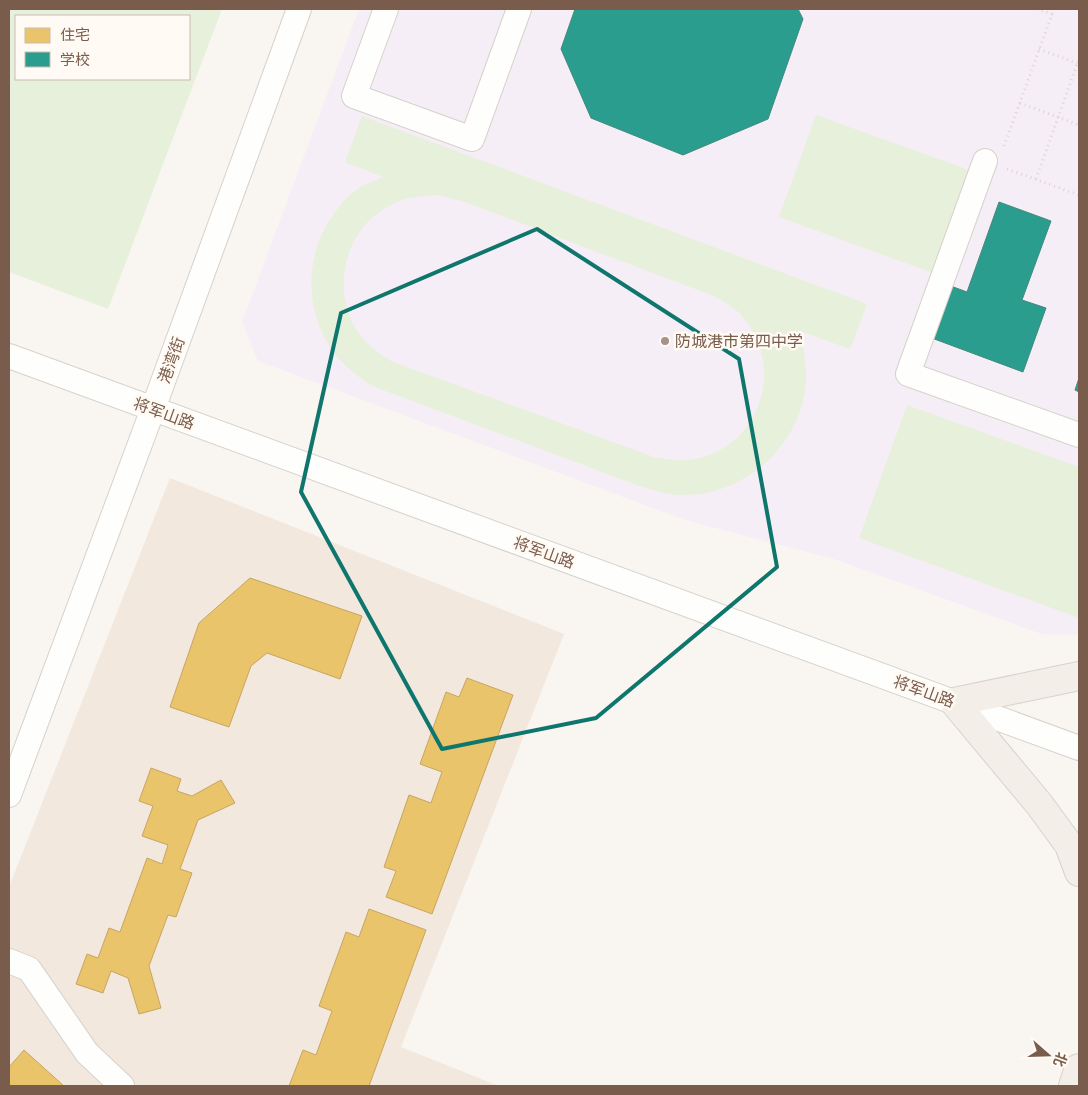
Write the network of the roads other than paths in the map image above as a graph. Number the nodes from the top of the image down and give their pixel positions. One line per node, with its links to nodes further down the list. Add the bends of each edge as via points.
1 (299, 9): 6 (street, 港湾街)
2 (386, 9): 3 (street, via 354,96 472,139)
3 (519, 9)
4 (998, 159): 7 (street, via 908,374)
5 (9, 356): 6 (street, 将军山路)
6 (153, 409): 9 (street, 将军山路); 11 (street, 港湾街)
7 (1079, 436)
8 (1079, 676): 9 (main road)
9 (954, 702): 10 (street, 将军山路); 12 (main road, via 1039,804 1068,845)
10 (1079, 748)
11 (9, 795)
12 (1079, 872)
13 (9, 961): 15 (street, via 29,968 87,1053)
14 (1079, 1068): 16 (main road)
15 (122, 1086)
16 (1073, 1086)

